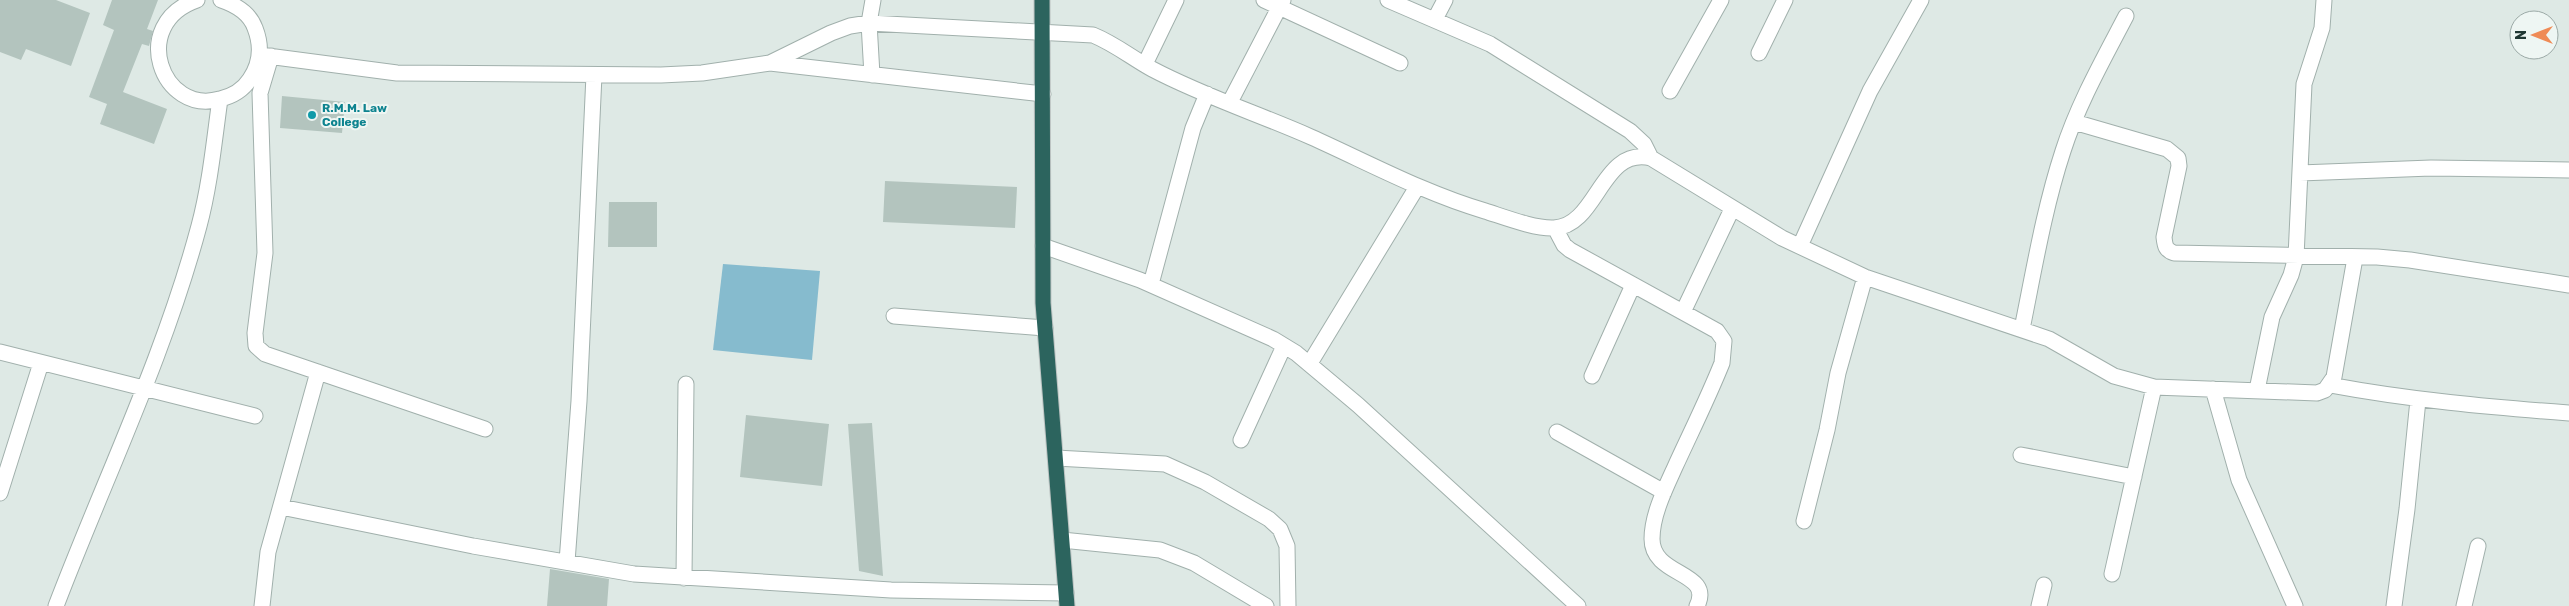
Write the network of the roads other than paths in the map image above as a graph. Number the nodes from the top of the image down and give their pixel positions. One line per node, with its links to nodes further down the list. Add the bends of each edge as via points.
1 (197, 0): 28 (street, via 184,4 161,30 160,65 168,81 181,93 197,100)
2 (222, 0): 19 (street, via 245,13 254,25)
3 (873, 0): 16 (street)
4 (1042, 0): 17 (highway)
5 (1176, 0): 22 (street)
6 (1264, 0): 13 (street)
7 (1388, 0): 15 (street)
8 (1445, 0): 15 (street)
9 (1720, 0): 25 (street)
10 (1785, 0): 18 (street)
11 (1922, 0): 38 (street, via 1870,91)
12 (2324, 0): 33 (street, via 2322,28 2304,84)
13 (1281, 4): 21 (street); 29 (street)
14 (2126, 16): 30 (street)
15 (1436, 19): 31 (street, via 1490,44 1630,130)
16 (869, 24): 17 (street); 20 (street, via 830,33); 24 (street)
17 (1042, 32): 22 (street, via 1093,35); 26 (highway)
18 (1759, 53)
19 (265, 55): 23 (street, via 397,73); 28 (street, via 246,86); 53 (street, via 260,93 265,253 256,346 265,354)
20 (770, 63): 23 (street, via 702,73); 24 (street)
21 (1400, 63)
22 (1145, 64): 27 (street)
23 (594, 74): 76 (street, via 579,401)
24 (872, 74): 26 (street)
25 (1670, 91)
26 (1044, 94): 37 (highway)
27 (1207, 94): 29 (street); 42 (street, via 1189,141 1188,155)
28 (220, 99): 58 (street, via 199,226)
29 (1230, 102): 34 (street)
30 (2074, 122): 39 (street, via 2167,149 2178,158 2164,237 2168,251); 48 (street, via 2052,186)
31 (1652, 158): 35 (street); 36 (street, via 1640,155 1620,163 1574,220)
32 (2569, 170): 33 (street, via 2432,168)
33 (2300, 173): 39 (street)
34 (1417, 187): 36 (street, via 1479,209); 52 (street)
35 (1732, 209): 38 (street); 45 (street)
36 (1555, 228): 43 (street, via 1570,250)
37 (1044, 246): 42 (street); 47 (highway)
38 (1800, 246): 41 (street)
39 (2296, 257): 40 (street); 60 (street, via 2272,316)
40 (2355, 258): 44 (street, via 2410,260); 56 (street)
41 (1865, 277): 48 (street); 73 (street, via 1838,373 1828,430)
42 (1151, 284): 49 (street)
43 (1634, 285): 45 (street); 54 (street)
44 (2569, 285)
45 (1683, 312): 70 (street, via 1717,331 1722,336 1725,349 1714,384)
46 (894, 316): 47 (street)
47 (1045, 328): 68 (highway)
48 (2022, 329): 57 (street, via 2049,339 2114,376)
49 (1284, 346): 52 (street); 66 (street)
50 (0, 352): 51 (street)
51 (41, 363): 58 (street); 71 (street)
52 (1310, 363): 85 (street)
53 (318, 372): 64 (street); 72 (street)
54 (1592, 376)
55 (686, 384): 78 (street)
56 (2330, 385): 60 (street, via 2317,393); 61 (street)
57 (2154, 387): 59 (street); 69 (street)
58 (145, 389): 63 (street); 81 (street)
59 (2213, 389): 60 (street); 88 (street, via 2239,480)
60 (2257, 390)
61 (2418, 400): 62 (street); 89 (street)
62 (2569, 414)
63 (255, 416)
64 (485, 429)
65 (1557, 432): 70 (street)
66 (1241, 440)
67 (2021, 455): 69 (street)
68 (1056, 458): 74 (highway); 84 (street, via 1165,464 1206,482 1269,519 1280,529 1287,546)
69 (2134, 477): 77 (street)
70 (1664, 492): 86 (street, via 1653,528 1652,546 1664,564 1700,588)
71 (0, 493)
72 (280, 507): 76 (street); 82 (street, via 268,552)
73 (1804, 521)
74 (1062, 540): 80 (highway); 83 (street, via 1160,550 1194,563)
75 (2478, 546): 90 (street)
76 (567, 562): 78 (street, via 634,574)
77 (2112, 574)
78 (684, 578): 80 (street)
79 (2044, 585): 87 (street)
80 (1067, 600)
81 (56, 606)
82 (262, 606)
83 (1266, 606)
84 (1288, 606)
85 (1578, 606)
86 (1698, 606)
87 (2039, 606)
88 (2295, 606)
89 (2394, 606)
90 (2464, 606)

